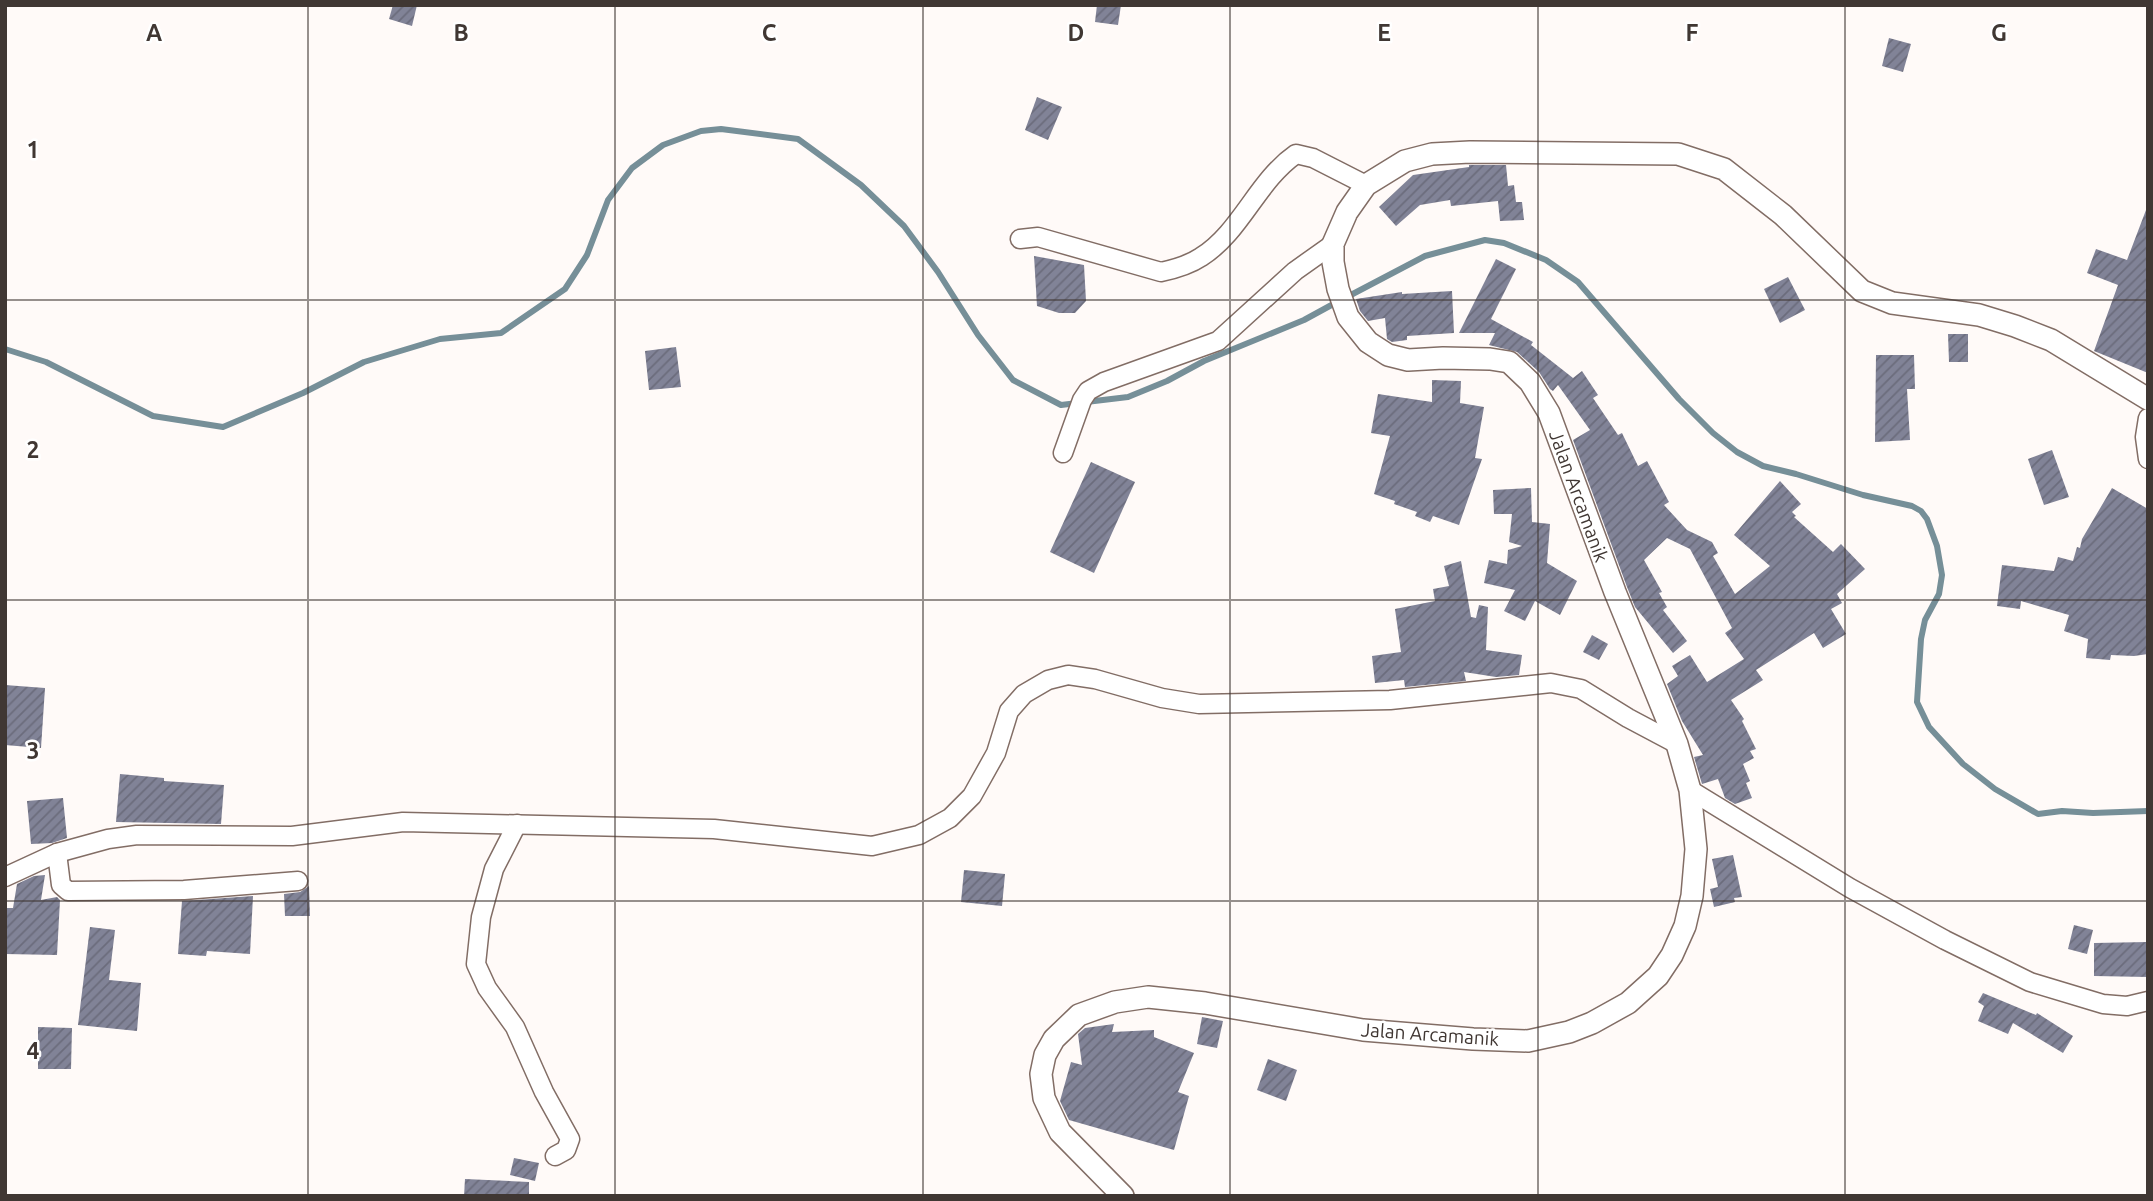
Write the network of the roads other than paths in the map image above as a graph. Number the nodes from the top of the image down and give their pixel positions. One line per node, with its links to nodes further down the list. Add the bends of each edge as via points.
1 (1366, 185): 2 (street, via 1296,154 1282,164 1220,242 1201,258 1161,272 1038,237); 3 (street, Jalan Arcamanik); 4 (street, Jalan Arcamanik, via 1405,161 1432,154 1678,155 1724,169 1783,215 1862,291 1892,303 1979,315 2015,326 2050,340)
2 (1020, 239)
3 (1333, 244): 6 (street, via 1295,271 1218,341 1088,391); 8 (street, Jalan Arcamanik, via 1332,262 1348,317 1368,342 1388,355 1408,360 1509,362 1530,382 1549,413)
4 (2148, 399)
5 (2148, 418): 7 (street)
6 (1063, 453)
7 (2148, 459)
8 (1677, 744): 9 (street, Jalan Arcamanik); 10 (street, via 1581,689 1551,682 1390,700 1199,704 1068,675 1024,694 1009,711 996,753 972,796 950,818 919,835 872,845 714,829)
9 (1690, 790): 14 (street, via 1850,888 2030,982 2103,1004 2127,1006); 16 (street, Jalan Arcamanik, via 1696,849 1685,926 1658,976 1644,990 1581,1028 1528,1041 1473,1040 1363,1030 1148,997 1079,1015 1045,1055 1041,1074 1044,1098 1060,1132)
10 (517, 824): 11 (street, via 403,822 292,836 136,835); 15 (street, via 494,869 481,917 476,964 515,1027 570,1139 566,1150)
11 (57, 853): 12 (street); 13 (street, via 61,885 68,891 184,890)
12 (5, 877)
13 (298, 881)
14 (2148, 1001)
15 (555, 1156)
16 (1123, 1196)

